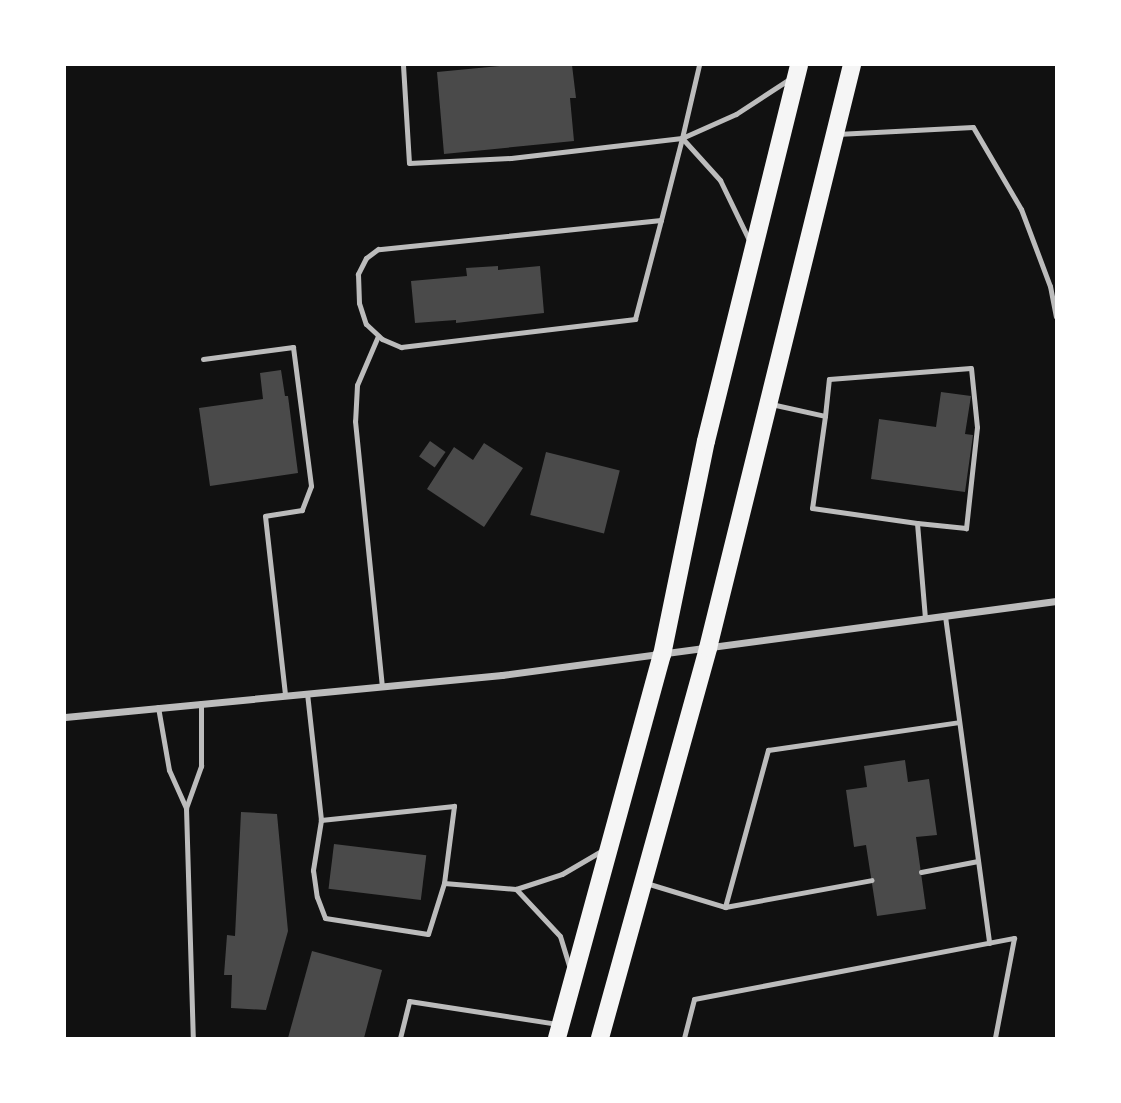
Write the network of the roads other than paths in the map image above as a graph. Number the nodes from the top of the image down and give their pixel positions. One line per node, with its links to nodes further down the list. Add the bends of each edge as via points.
1 (403, 65): 6 (lane, via 409,163 510,158)
2 (699, 65): 6 (lane)
3 (852, 65): 5 (main road)
4 (797, 69): 6 (lane, via 736,114); 8 (main road)
5 (835, 135): 9 (lane, via 973,127 1021,209 1050,286); 12 (main road)
6 (682, 138): 7 (lane); 8 (lane, via 720,180)
7 (661, 220): 10 (lane, via 635,318 401,347); 10 (lane, via 377,249 358,274 359,303 366,324)
8 (753, 250): 19 (main road, via 706,441)
9 (1056, 316)
10 (378, 335): 20 (lane, via 357,385 355,422)
11 (203, 359): 22 (lane, via 293,347 311,486 302,510 265,516)
12 (768, 403): 13 (lane); 18 (main road)
13 (825, 416): 14 (lane, via 812,508); 14 (lane, via 829,379 971,368 976,427 966,528)
14 (917, 523): 17 (lane)
15 (1056, 601): 16 (street)
16 (946, 616): 17 (street); 26 (lane)
17 (925, 619): 18 (street)
18 (708, 648): 19 (street); 33 (main road)
19 (662, 654): 20 (street); 29 (main road)
20 (382, 686): 21 (street)
21 (307, 693): 22 (street); 28 (lane)
22 (285, 695): 23 (street)
23 (201, 703): 24 (street); 27 (lane, via 201,766)
24 (158, 707): 25 (street); 27 (lane, via 169,770)
25 (65, 717)
26 (959, 722): 30 (lane); 36 (lane, via 768,750)
27 (186, 808): 40 (lane)
28 (321, 820): 34 (lane, via 454,806); 34 (lane, via 313,870 325,918 428,934)
29 (610, 846): 35 (lane, via 586,863); 38 (main road)
30 (978, 861): 31 (lane); 37 (lane)
31 (921, 872)
32 (872, 880): 36 (lane)
33 (644, 882): 36 (lane); 42 (main road)
34 (444, 883): 35 (lane)
35 (516, 889): 38 (lane, via 560,936)
36 (725, 906)
37 (989, 943): 43 (lane, via 694,999); 44 (lane, via 1014,938)
38 (574, 977): 39 (main road)
39 (559, 1032): 41 (lane, via 409,1001)
40 (193, 1038)
41 (400, 1038)
42 (600, 1038)
43 (684, 1038)
44 (995, 1038)

